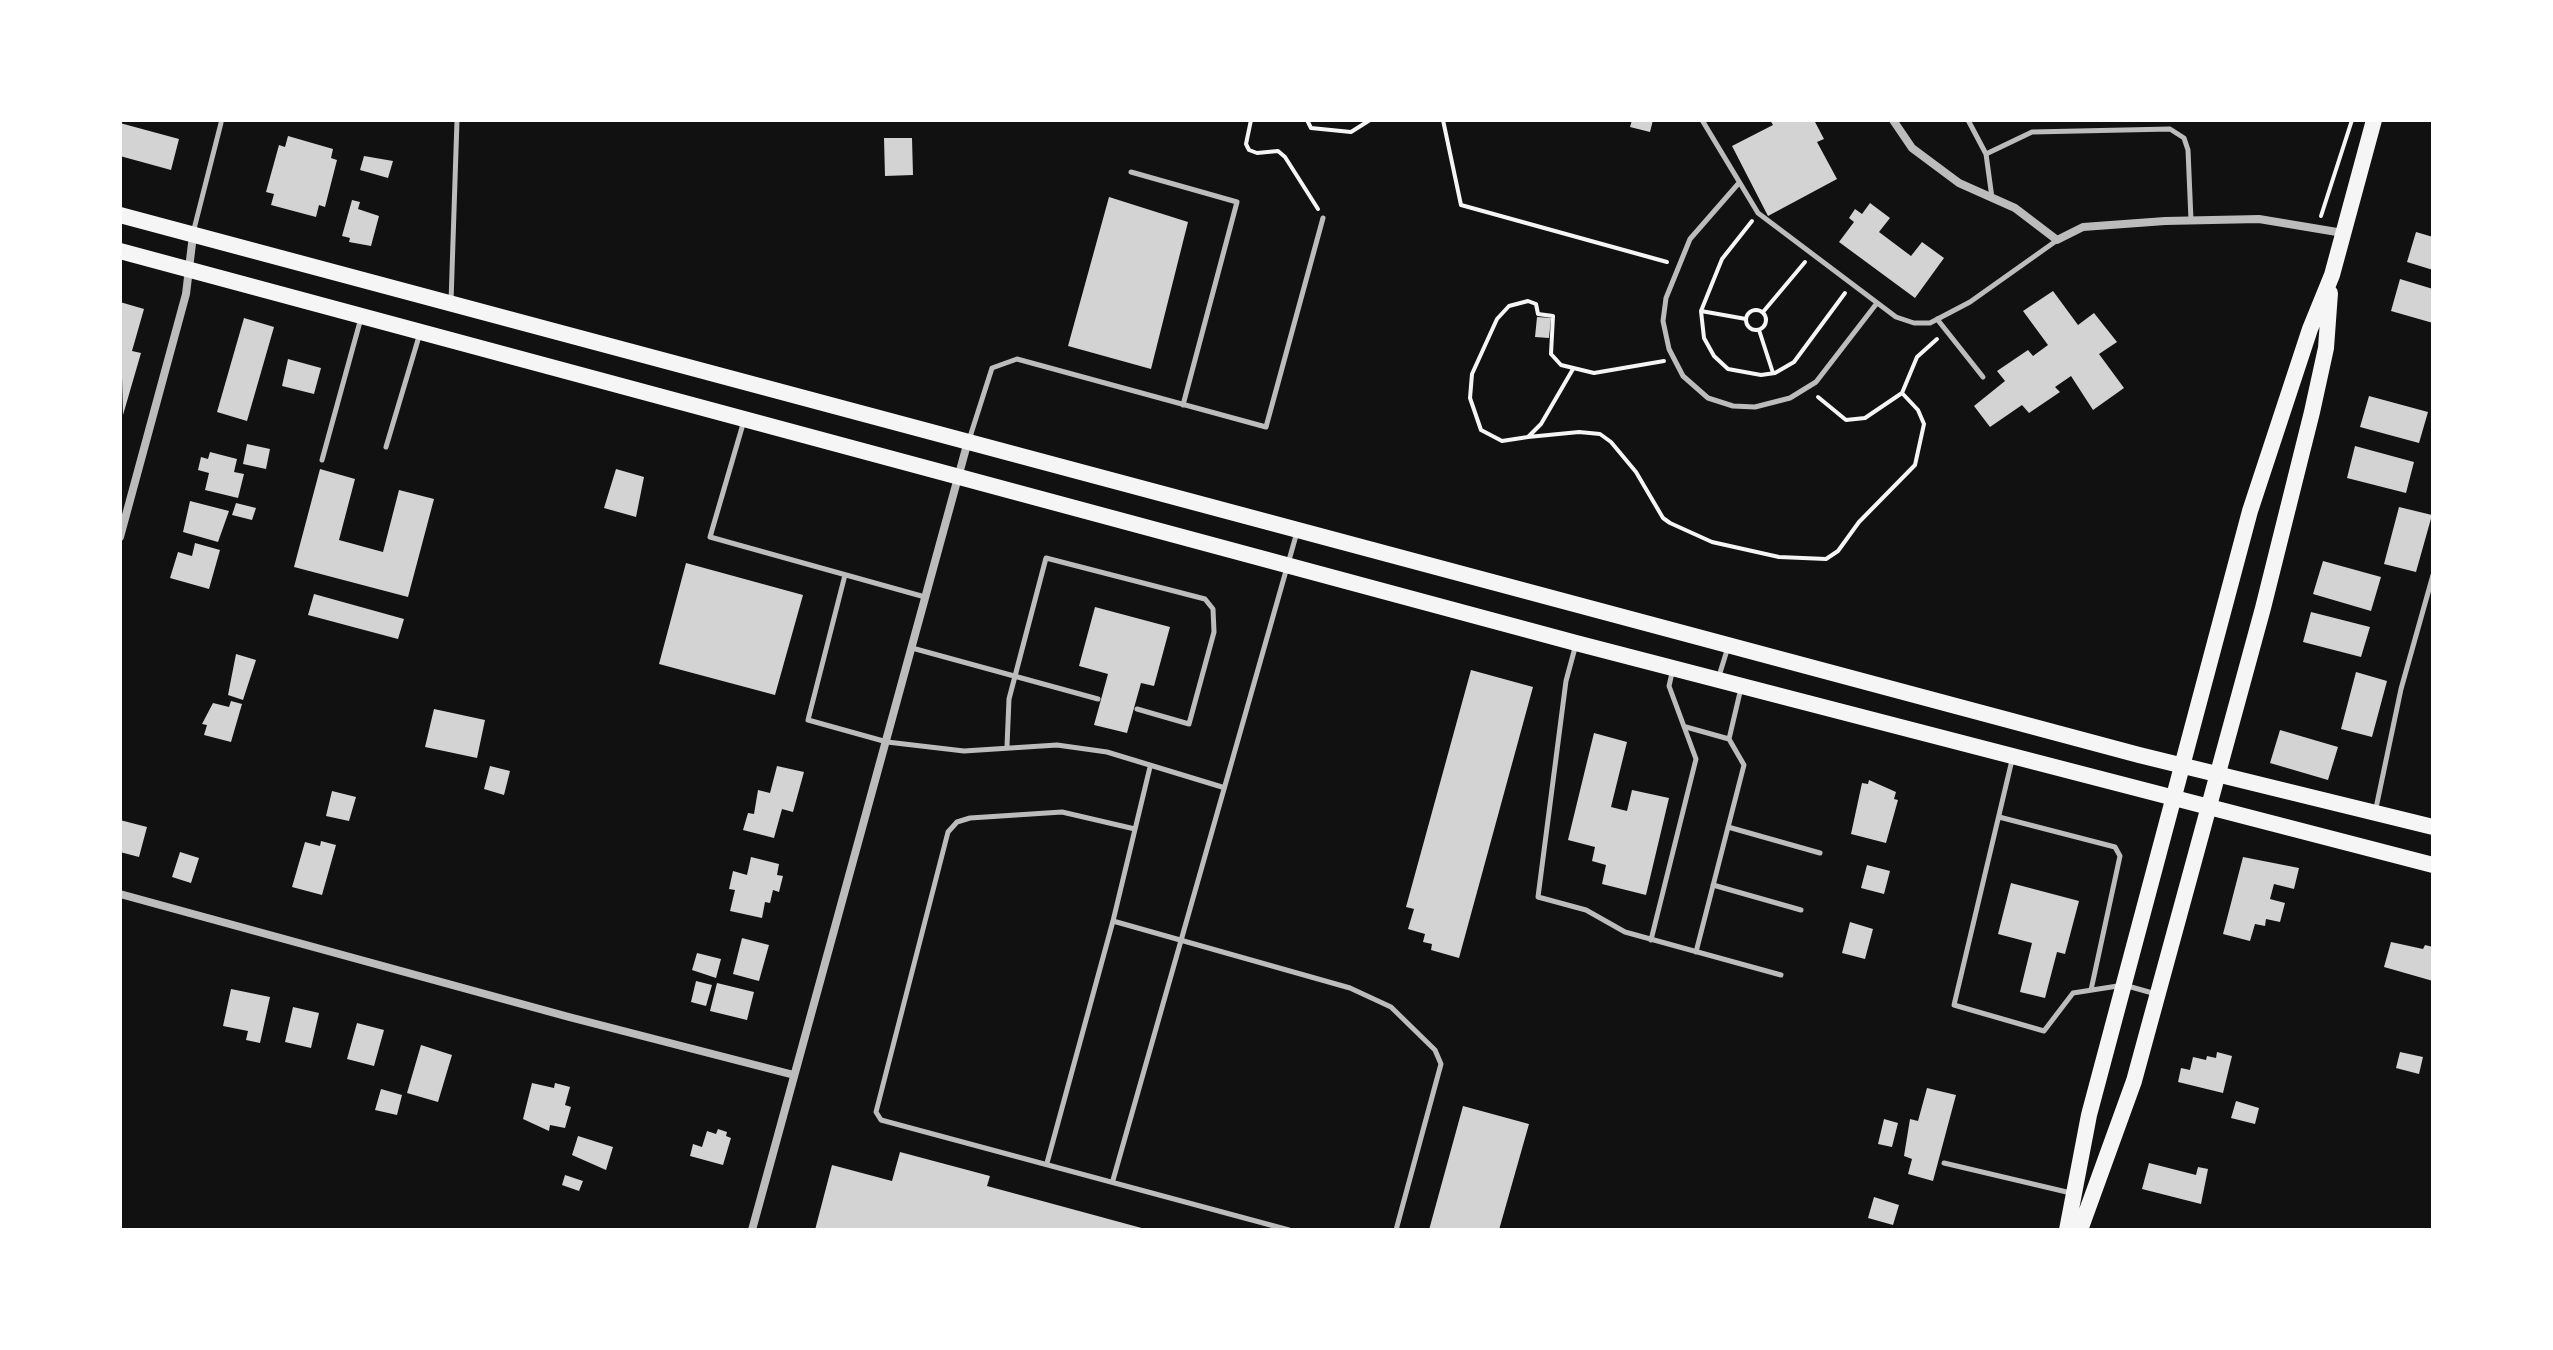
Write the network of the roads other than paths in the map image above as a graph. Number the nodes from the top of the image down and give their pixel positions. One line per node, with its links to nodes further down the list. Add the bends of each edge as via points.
1 (457, 120): 20 (lane)
2 (1702, 120): 9 (lane)
3 (1893, 120): 10 (street, via 1912,148 1959,183)
4 (1968, 120): 7 (lane)
5 (2374, 120): 14 (main road)
6 (221, 123): 15 (lane)
7 (1986, 154): 10 (lane); 13 (lane, via 2032,132 2170,129 2184,138 2188,150)
8 (1131, 172): 26 (lane, via 1237,202)
9 (1738, 184): 21 (lane, via 1758,213); 21 (lane, via 1690,239 1666,298 1663,321 1674,359 1683,376 1708,398 1755,407 1790,398 1816,382)
10 (1992, 198): 16 (street, via 2015,208)
11 (120, 215): 15 (main road)
12 (1323, 218): 26 (lane, via 1266,427)
13 (2191, 221): 14 (street, via 2259,219); 16 (street, via 2083,227)
14 (2343, 233): 19 (main road)
15 (193, 234): 18 (street); 20 (main road)
16 (2057, 240): 23 (lane)
17 (120, 251): 18 (main road)
18 (188, 269): 22 (main road); 33 (street, via 186,294)
19 (2332, 275): 52 (main road, via 2250,511); 54 (main road, via 2326,348 2312,412)
20 (451, 303): 28 (main road)
21 (1877, 303): 23 (lane, via 1914,323)
22 (361, 317): 24 (main road); 30 (lane)
23 (1937, 319): 25 (lane)
24 (420, 332): 27 (main road); 29 (lane)
25 (1983, 377)
26 (1183, 405): 28 (lane, via 1017,359 992,368)
27 (744, 419): 31 (main road); 35 (lane, via 710,537)
28 (968, 441): 31 (street); 32 (main road)
29 (386, 447)
30 (322, 460)
31 (958, 476): 34 (main road); 37 (street)
32 (1297, 531): 34 (lane); 39 (main road)
33 (120, 537)
34 (1287, 566): 38 (main road); 55 (lane)
35 (845, 575): 37 (lane); 49 (lane, via 808,720)
36 (2433, 575): 58 (lane, via 2401,689)
37 (925, 597): 40 (street)
38 (1576, 643): 41 (main road); 70 (lane, via 1566,681 1538,897 1586,910)
39 (1728, 646): 43 (lane); 52 (main road)
40 (912, 648): 42 (lane); 49 (street)
41 (1673, 668): 43 (main road); 47 (lane, via 1669,686)
42 (1015, 676): 45 (lane); 46 (lane, via 1046,558 1205,599 1213,609 1214,632 1189,724); 50 (lane)
43 (1718, 680): 44 (main road)
44 (1741, 686): 48 (lane); 51 (main road)
45 (1098, 699)
46 (1137, 709)
47 (1685, 727): 48 (lane); 70 (lane, via 1696,759)
48 (1729, 739): 60 (lane, via 1744,765)
49 (887, 742): 50 (lane, via 964,751); 76 (street)
50 (1007, 746): 53 (lane, via 1107,752)
51 (2013, 757): 56 (main road); 59 (lane)
52 (2183, 766): 54 (main road); 56 (main road)
53 (1150, 767): 55 (lane); 62 (lane)
54 (2217, 774): 57 (main road); 58 (main road)
55 (1222, 787): 69 (lane)
56 (2175, 799): 57 (main road); 73 (main road)
57 (2208, 808): 64 (main road); 75 (main road)
58 (2375, 813): 61 (main road)
59 (1999, 817): 74 (lane, via 2115,847 2120,856); 74 (lane, via 1954,1005 2044,1031 2073,993)
60 (1728, 827): 63 (lane); 65 (lane)
61 (2433, 827)
62 (1135, 829): 68 (lane); 77 (lane, via 1062,812 957,822 948,832 876,1102 881,1120)
63 (1820, 853)
64 (2433, 865)
65 (1713, 885): 67 (lane); 71 (lane)
66 (120, 894): 76 (street)
67 (1801, 910)
68 (1113, 921): 69 (lane); 77 (lane)
69 (1181, 940): 79 (lane); 83 (lane, via 1380,1000 1435,1050 1441,1064)
70 (1651, 940): 71 (lane)
71 (1696, 952): 72 (lane)
72 (1781, 975)
73 (2124, 985): 74 (lane); 75 (lane); 80 (main road)
74 (2091, 990)
75 (2157, 995): 85 (main road, via 2115,1139)
76 (794, 1075): 81 (street)
77 (1047, 1163): 79 (lane)
78 (1944, 1163): 80 (lane)
79 (1113, 1180): 82 (lane)
80 (2072, 1193): 84 (main road)
81 (752, 1230)
82 (1289, 1230)
83 (1396, 1230)
84 (2067, 1230)
85 (2080, 1230)

